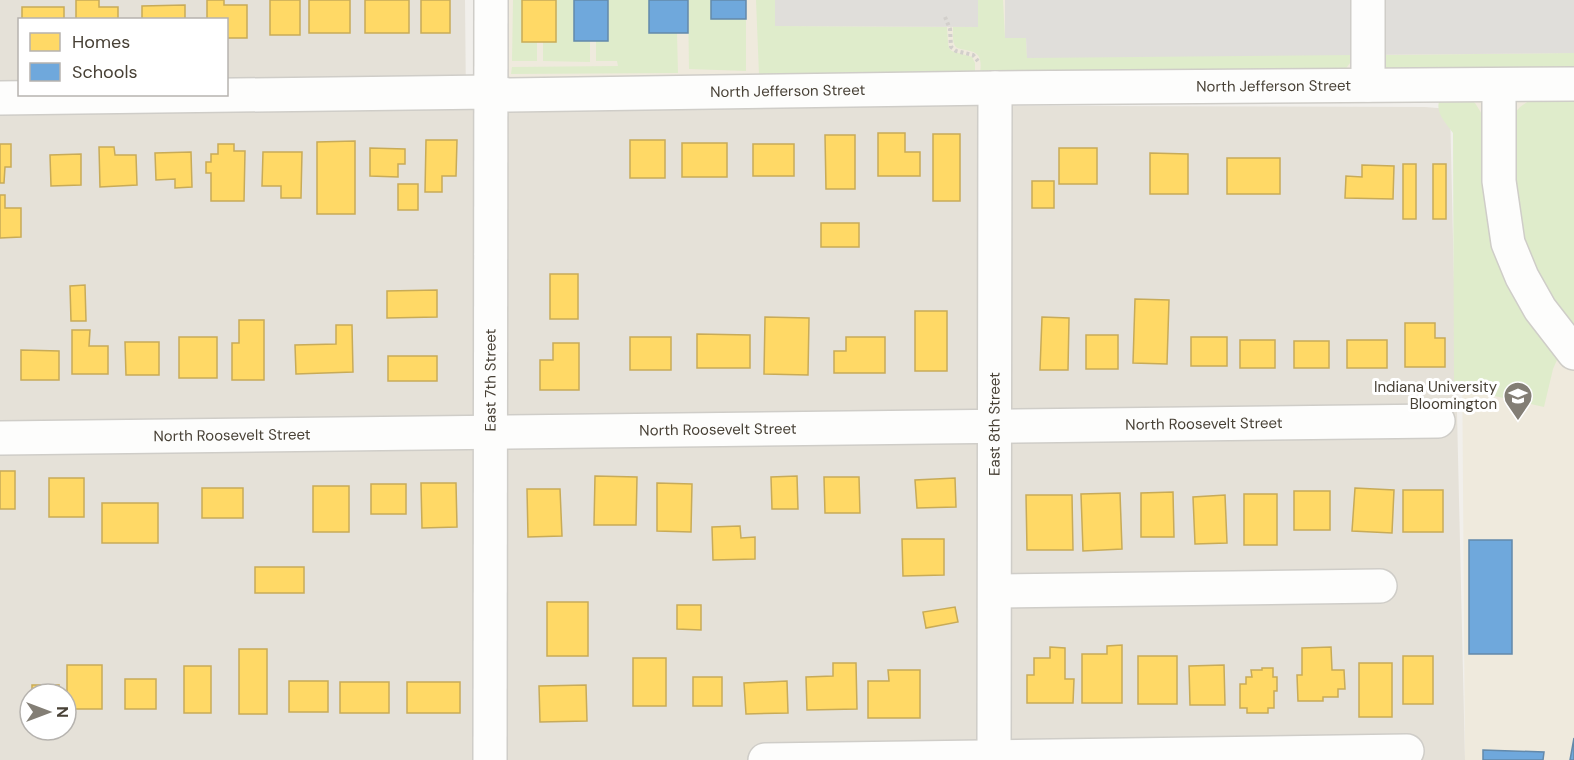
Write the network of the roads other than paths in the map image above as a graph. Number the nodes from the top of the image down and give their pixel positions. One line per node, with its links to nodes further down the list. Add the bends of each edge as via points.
1 (490, 0): 7 (street, East 7th Street)
2 (1368, 0): 4 (street)
3 (1574, 84): 5 (street, North Jefferson Street)
4 (1368, 85): 5 (street, North Jefferson Street); 6 (street, North Jefferson Street)
5 (1499, 85): 11 (street, via 1499,181 1508,243 1540,309)
6 (986, 88): 7 (street, North Jefferson Street, via 509,95); 13 (street, East 8th Street)
7 (490, 92): 8 (street, North Jefferson Street); 14 (street, East 7th Street)
8 (228, 95)
9 (163, 96): 10 (street, North Jefferson Street)
10 (0, 98)
11 (1574, 353)
12 (1438, 421): 13 (street, North Roosevelt Street)
13 (995, 426): 14 (street, North Roosevelt Street); 17 (street, East 8th Street)
14 (490, 432): 15 (street, North Roosevelt Street); 20 (street, East 7th Street)
15 (0, 438)
16 (1380, 586): 17 (street)
17 (994, 591): 19 (street, East 8th Street)
18 (1407, 751): 19 (street)
19 (994, 758): 21 (street)
20 (490, 760)
21 (765, 760)

